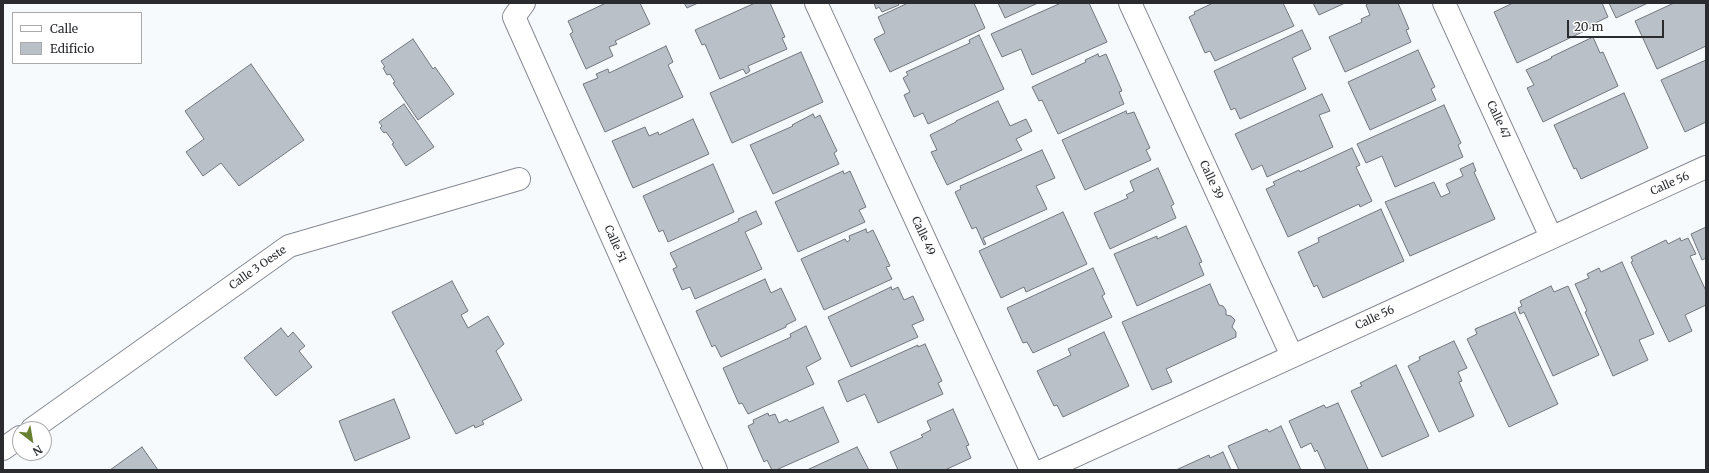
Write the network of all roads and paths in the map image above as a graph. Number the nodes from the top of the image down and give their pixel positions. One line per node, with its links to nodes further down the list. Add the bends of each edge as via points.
1 (816, 3): 13 (street, Calle 49)
2 (1130, 3): 8 (street, Calle 39)
3 (1444, 3): 7 (street, Calle 47)
4 (519, 10): 12 (street, Calle 51)
5 (1706, 167): 7 (street, Calle 56)
6 (519, 179): 9 (street, Calle 3 Oeste, via 289,246)
7 (1551, 237): 8 (street, Calle 56)
8 (1292, 356): 14 (street, Calle 56)
9 (43, 421)
10 (12, 443): 11 (street)
11 (3, 449)
12 (716, 470)
13 (1031, 470)
14 (1044, 470)

